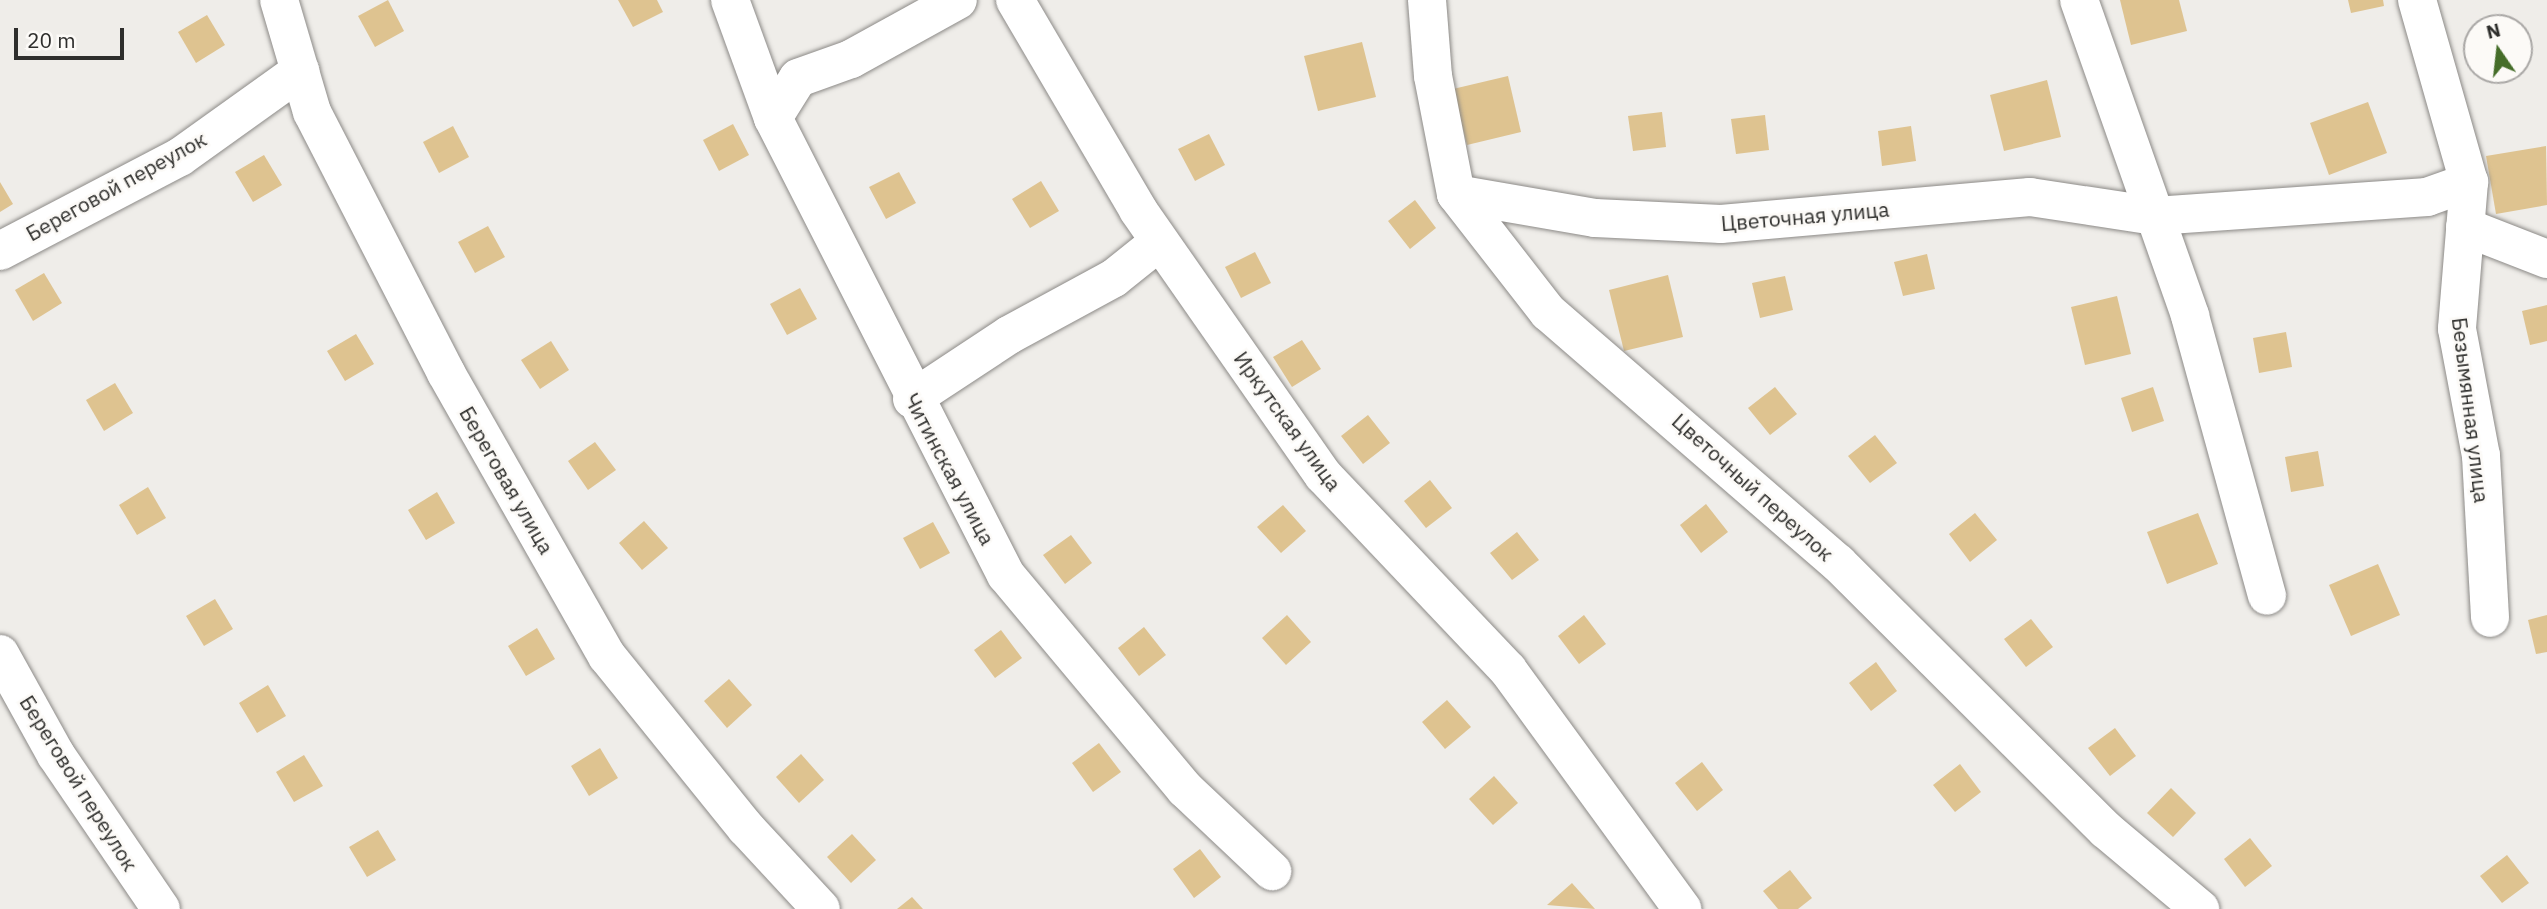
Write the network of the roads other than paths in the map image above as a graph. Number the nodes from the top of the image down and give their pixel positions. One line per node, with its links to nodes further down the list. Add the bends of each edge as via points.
1 (279, 0): 8 (street, Береговая улица)
2 (730, 0): 9 (street, Читинская улица)
3 (958, 0): 9 (street, via 851,59 798,78)
4 (1015, 0): 14 (street, Иркутская улица)
5 (1427, 0): 11 (street, Цветочный переулок, via 1433,76)
6 (2079, 0): 12 (street)
7 (2417, 0): 10 (street, Безымянная улица)
8 (300, 71): 15 (street, Береговой переулок, via 180,157); 23 (street, Береговая улица, via 313,112 446,373 607,656 746,828)
9 (773, 118): 17 (street, Читинская улица)
10 (2469, 182): 12 (street, Цветочная улица, via 2427,197); 13 (street, Безымянная улица)
11 (1456, 194): 12 (street, Цветочная улица, via 1595,218 1721,224 2030,197); 25 (street, Цветочный переулок, via 1548,312 1838,563 2106,830)
12 (2155, 216): 18 (street, via 2190,316)
13 (2466, 227): 16 (street); 19 (street, Безымянная улица, via 2457,329 2481,456)
14 (1159, 242): 17 (street, via 1114,278 1009,335); 24 (street, Иркутская улица, via 1323,475 1508,670)
15 (0, 251)
16 (2547, 259)
17 (912, 400): 21 (street, Читинская улица, via 1006,575 1185,789)
18 (2267, 596)
19 (2490, 618)
20 (0, 654): 22 (street, Береговой переулок, via 56,755)
21 (1272, 871)
22 (161, 909)
23 (821, 909)
24 (1682, 909)
25 (2200, 909)

